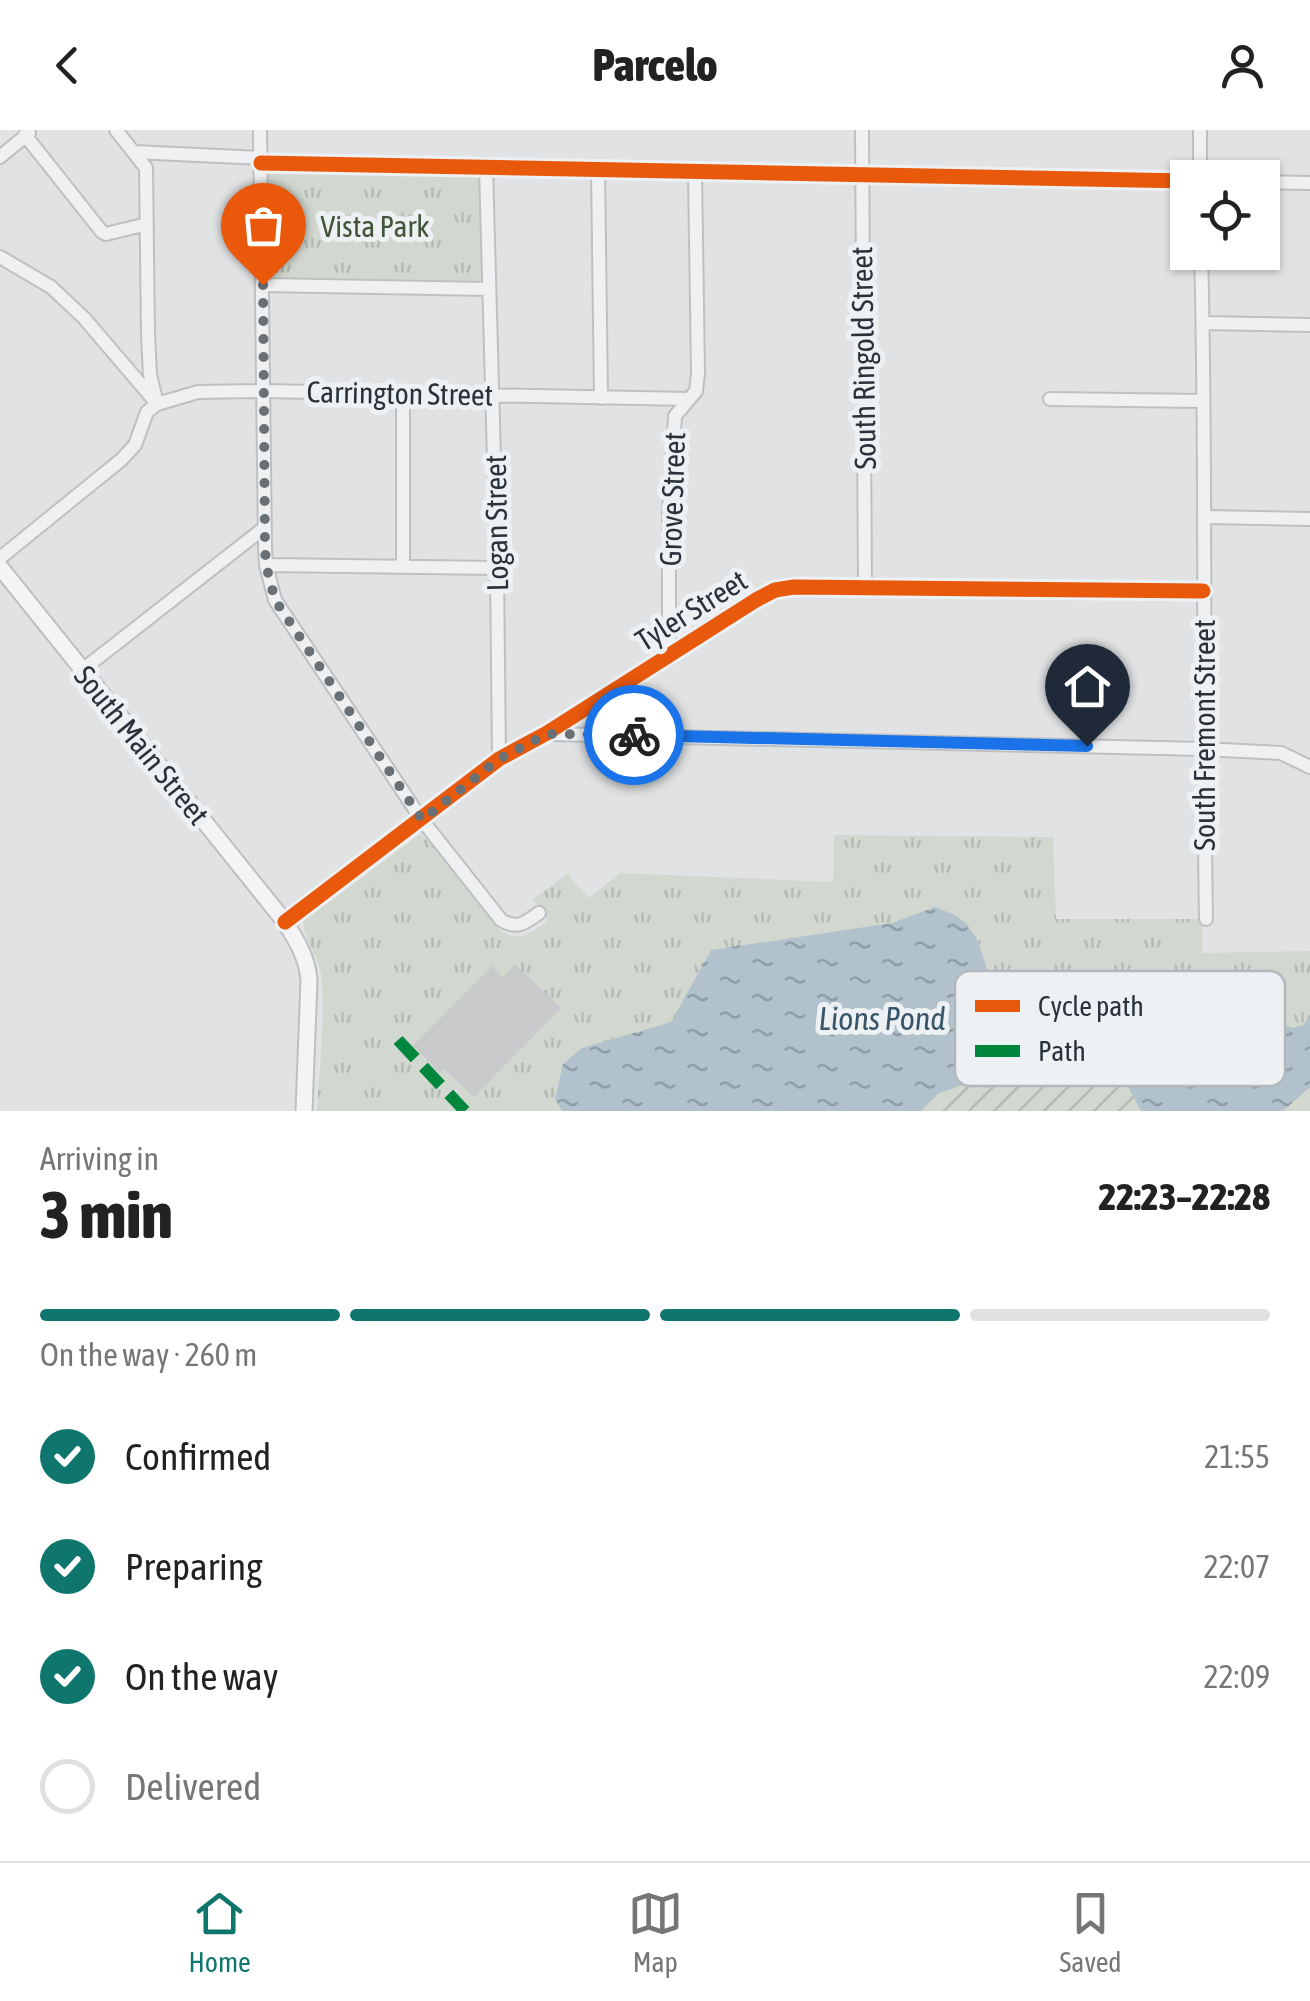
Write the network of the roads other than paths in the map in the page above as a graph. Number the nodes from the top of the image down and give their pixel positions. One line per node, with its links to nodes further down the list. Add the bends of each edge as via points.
1 (116, 130): 7 (street)
2 (260, 130): 8 (street)
3 (862, 130): 13 (street, South Ringold Street)
4 (1200, 130): 9 (street)
5 (29, 133): 6 (street); 17 (street, via 102,232)
6 (3, 148)
7 (134, 152): 8 (street); 17 (street, via 146,168)
8 (261, 160): 10 (street); 20 (street)
9 (1200, 160)
10 (486, 167): 11 (street); 21 (street, Logan Street)
11 (598, 169): 12 (street); 27 (street)
12 (695, 170): 13 (street); 28 (street, Grove Street, via 698,374)
13 (862, 174): 14 (street); 40 (street, South Ringold Street)
14 (1170, 181)
15 (1280, 183): 16 (street)
16 (1310, 184)
17 (147, 224): 31 (street, via 150,376)
18 (0, 257): 31 (street, via 52,287)
19 (1202, 270): 22 (street, South Fremont Street)
20 (263, 285): 21 (street); 24 (street)
21 (488, 289): 26 (street, Logan Street)
22 (1203, 323): 23 (street); 30 (street, South Fremont Street)
23 (1310, 325)
24 (264, 391): 25 (street, Carrington Street); 31 (street, Carrington Street, via 198,392); 34 (street)
25 (403, 394): 26 (street, Carrington Street); 38 (street)
26 (493, 395): 27 (street, Carrington Street); 39 (street, Logan Street)
27 (601, 398): 28 (street, Carrington Street)
28 (688, 399): 42 (street, Grove Street, via 675,416 668,513)
29 (1050, 400): 30 (street)
30 (1203, 401): 32 (street, South Fremont Street)
31 (157, 404): 35 (street, via 121,460)
32 (1206, 517): 33 (street); 41 (street, South Fremont Street)
33 (1310, 520)
34 (264, 528): 36 (street); 43 (street)
35 (0, 558)
36 (266, 565): 38 (street); 48 (street, via 281,611)
37 (0, 567): 43 (main road, South Main Street)
38 (403, 567): 39 (street)
39 (497, 568): 46 (street, Logan Street)
40 (865, 587): 41 (street, Tyler Street); 42 (street, Tyler Street, via 775,590)
41 (1204, 592): 45 (street, South Fremont Street)
42 (670, 654): 44 (street, Tyler Street)
43 (81, 671): 51 (main road, South Main Street)
44 (547, 734): 45 (street); 46 (street, Tyler Street)
45 (1203, 748): 47 (street, via 1281,753); 50 (street, South Fremont Street)
46 (499, 759): 48 (street, Tyler Street)
47 (1306, 764)
48 (422, 820): 49 (street, via 501,920 518,926); 51 (street, Tyler Street)
49 (538, 913)
50 (1206, 918)
51 (285, 922): 52 (main road, South Main Street, via 308,964)
52 (304, 1111)

